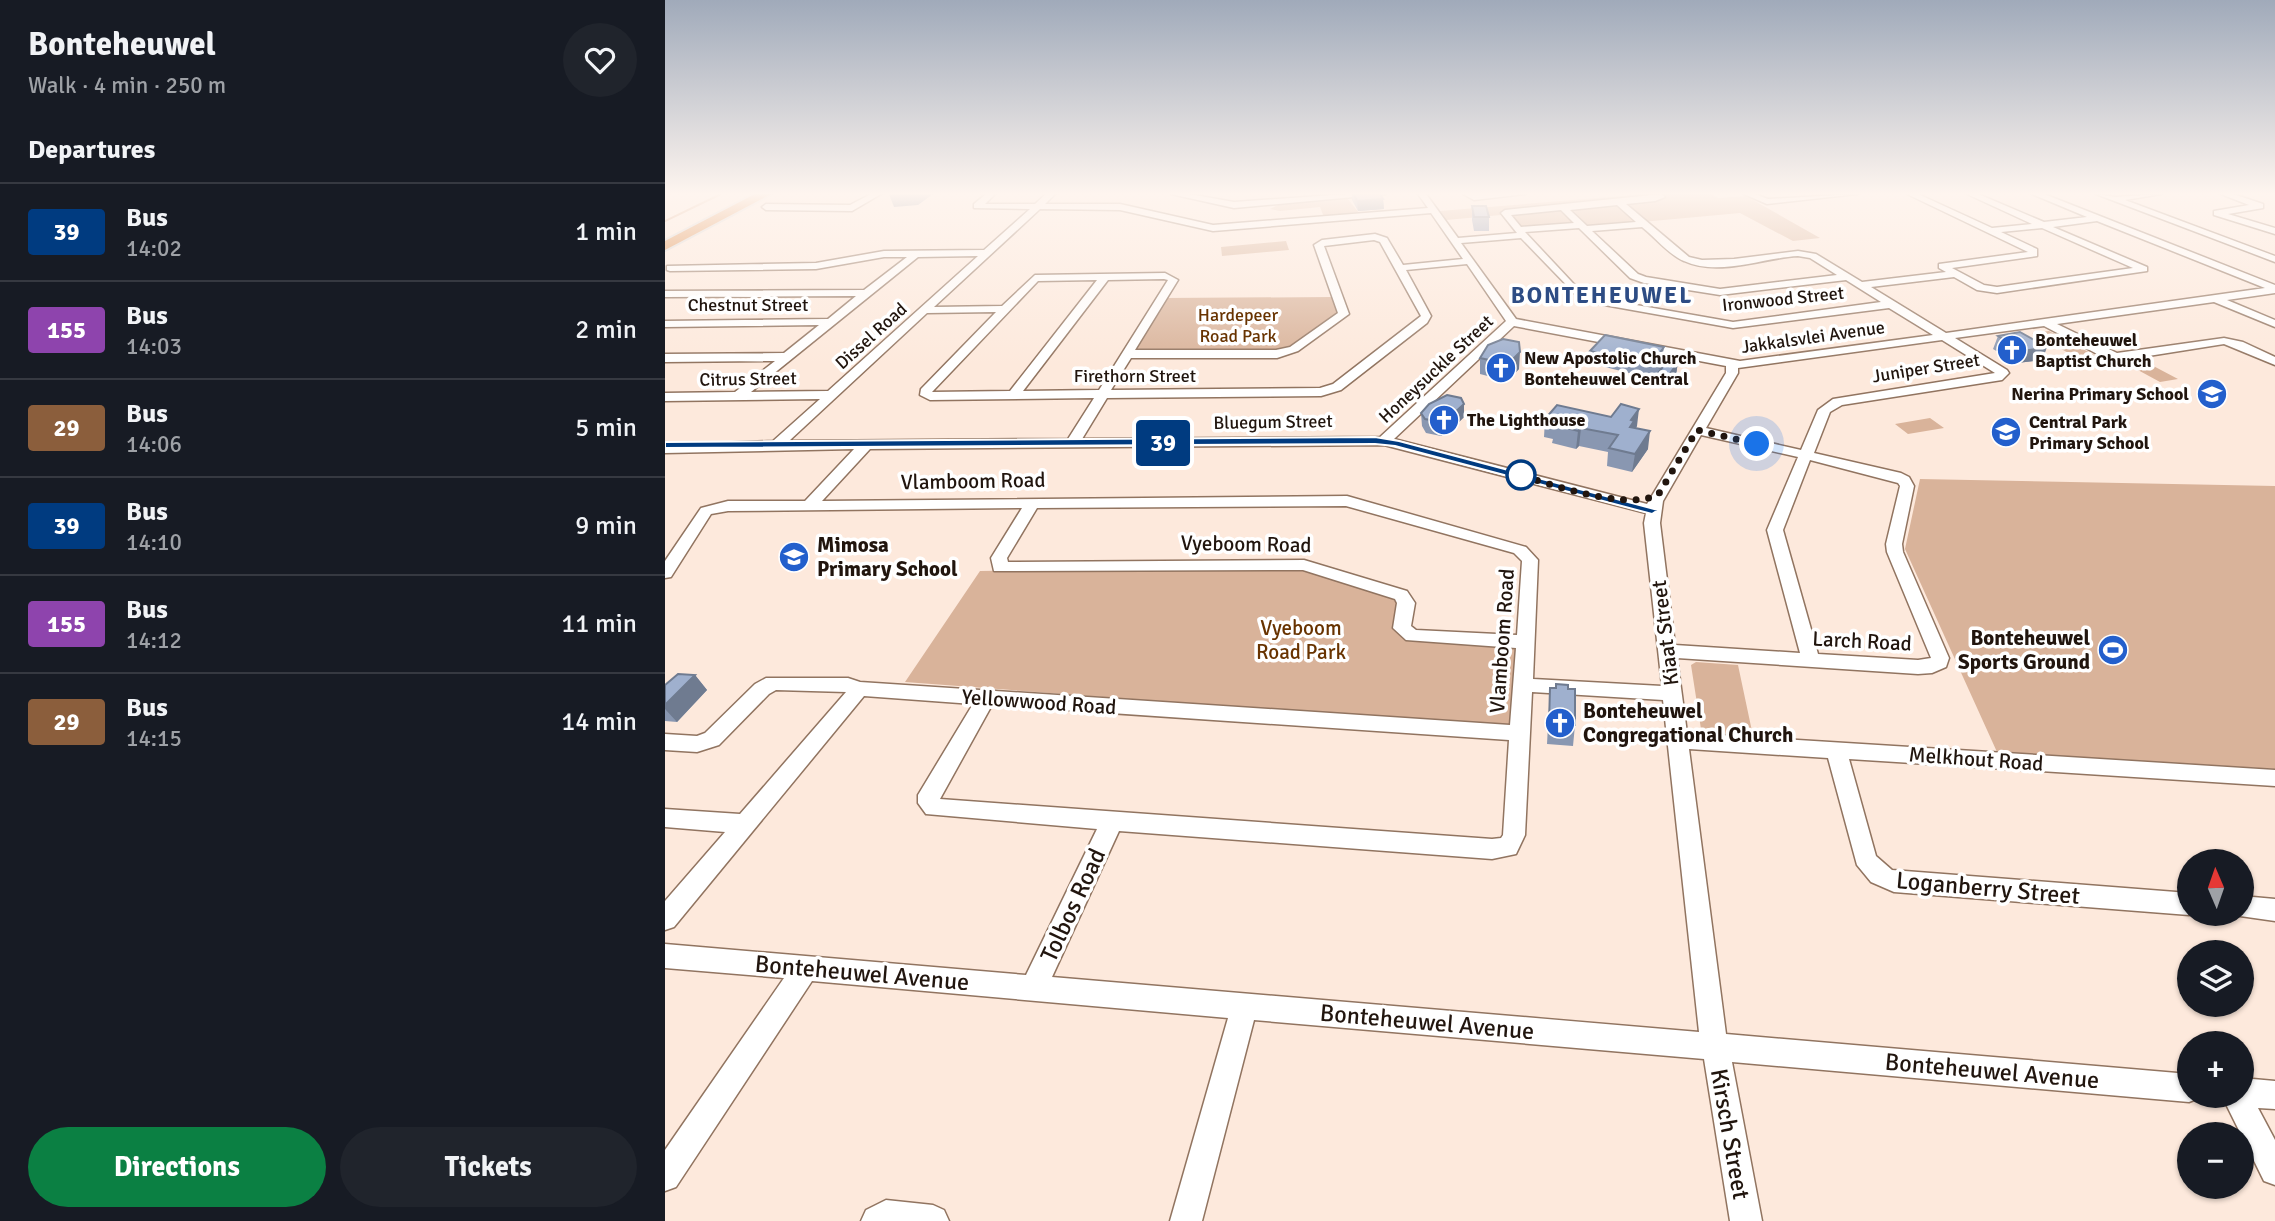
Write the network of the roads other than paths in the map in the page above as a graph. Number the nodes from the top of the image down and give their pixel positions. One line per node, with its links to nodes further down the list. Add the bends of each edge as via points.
1 (1321, 251): 35 (street, via 1344,314 1294,349 1272,354)
2 (1390, 251): 17 (street)
3 (1463, 251): 14 (street)
4 (1538, 251): 26 (street, Ironwood Street, via 1582,298 1721,325)
5 (1609, 251): 20 (street, via 1634,276 1649,282 1720,292)
6 (1676, 251): 20 (street, Juniper Street, via 1693,262 1713,264 1805,254)
7 (2034, 251): 18 (street, via 1942,266)
8 (2103, 251): 18 (street, via 2144,269 1994,290)
9 (2180, 251): 15 (street)
10 (2253, 251): 13 (street)
11 (917, 253): 12 (street); 16 (street, via 876,255 816,267); 23 (street)
12 (988, 253): 28 (street, Dissel Road)
13 (2275, 259): 15 (street)
14 (1470, 261): 17 (street); 30 (street)
15 (2218, 266): 22 (street)
16 (667, 267)
17 (1400, 268): 40 (street, Firethorn Street, via 1425,319 1333,390)
18 (1954, 274): 21 (street)
19 (1105, 277): 27 (street, Firethorn Street, via 1035,278); 35 (street, via 1173,279); 42 (street)
20 (1849, 277): 21 (street, Juniper Street)
21 (1863, 285): 26 (street, Juniper Street)
22 (2275, 290): 25 (street, Jakkalsvlei Avenue)
23 (867, 293): 24 (street, Chestnut Street); 29 (street)
24 (665, 294)
25 (2214, 298): 31 (street, Jakkalsvlei Avenue); 33 (street)
26 (1893, 304): 34 (street, Juniper Street)
27 (1003, 309): 28 (street); 42 (street, Firethorn Street, via 925,394)
28 (926, 310): 41 (street, Dissel Road)
29 (830, 322): 32 (street, Chestnut Street); 36 (street)
30 (1512, 322): 39 (street, Jakkalsvlei Avenue); 46 (street, Honeysuckle Street)
31 (2045, 322): 34 (street, Jakkalsvlei Avenue); 38 (street, via 2112,356 2224,341)
32 (665, 324)
33 (2275, 324)
34 (1946, 336): 39 (street, Jakkalsvlei Avenue); 51 (street, Juniper Street, via 2003,375 1834,403 1824,410)
35 (1127, 354): 40 (street)
36 (787, 356): 37 (street, Citrus Street); 43 (street)
37 (665, 358)
38 (2275, 361)
39 (1732, 365): 45 (street, via 1732,373)
40 (1103, 394): 42 (street, Firethorn Street); 47 (street)
41 (832, 395): 43 (street, Citrus Street); 49 (street, Dissel Road)
42 (1014, 395)
43 (738, 396): 44 (street, Citrus Street)
44 (665, 397)
45 (1697, 430): 51 (street, Larch Road); 52 (street)
46 (1384, 441): 47 (street, Bluegum Street); 52 (street, Bluegum Street, via 1615,500)
47 (1072, 443): 48 (street, Bluegum Street)
48 (866, 445): 49 (street, Bluegum Street); 54 (street)
49 (776, 446): 50 (street, Bluegum Street)
50 (668, 448)
51 (1805, 455): 58 (street, Juniper Street, via 1775,530); 58 (street, Larch Road, via 1906,482 1895,552 1940,658 1932,666 1918,667)
52 (1655, 502): 57 (street, Kiaat Street)
53 (1033, 503): 54 (street, Vlamboom Road); 56 (street, Vlamboom Road, via 1361,504 1527,554); 56 (street, Vyeboom Road, via 999,558 1000,567 1312,565 1401,595 1406,603 1402,628 1409,635)
54 (809, 506): 55 (street, Vlamboom Road, via 710,509)
55 (665, 573)
56 (1524, 642): 59 (street, Vlamboom Road)
57 (1667, 651): 58 (street, Larch Road); 61 (street, Kiaat Street)
58 (1811, 661)
59 (1522, 685): 61 (street); 63 (street, Vlamboom Road)
60 (859, 689): 62 (street, Yellowwood Road); 65 (street, Yellowwood Road, via 773,683 712,739 697,744); 70 (street)
61 (1672, 694): 64 (street, Kiaat Street)
62 (986, 698): 63 (street, Yellowwood Road); 69 (street, Vlamboom Road, via 929,795 934,808)
63 (1519, 733): 69 (street, Vlamboom Road, via 1514,835 1508,847 1500,849)
64 (1677, 740): 66 (street, Melkhout Road); 79 (street, Kiaat Street)
65 (665, 742)
66 (1836, 751): 67 (street, Melkhout Road); 71 (street, Loganberry Street, via 1865,858 1886,880)
67 (2275, 778)
68 (665, 818): 70 (street)
69 (1112, 822): 77 (street, Tolbos Road)
70 (745, 824): 74 (street)
71 (2177, 903)
72 (2254, 909): 73 (street)
73 (2275, 910)
74 (665, 919)
75 (665, 956): 76 (street, Bonteheuwel Avenue)
76 (806, 968): 77 (street, Bonteheuwel Avenue); 85 (street)
77 (1033, 989): 78 (street, Bonteheuwel Avenue)
78 (1244, 1007): 79 (street, Bonteheuwel Avenue); 88 (street)
79 (1715, 1046): 80 (street, Bonteheuwel Avenue); 89 (street, Kirsch Street)
80 (2177, 1087)
81 (2254, 1093): 82 (street)
82 (2275, 1095)
83 (2241, 1108): 84 (street)
84 (2275, 1170)
85 (665, 1176)
86 (877, 1221): 87 (street, via 886,1216)
87 (933, 1221)
88 (1185, 1221)
89 (1746, 1221)

